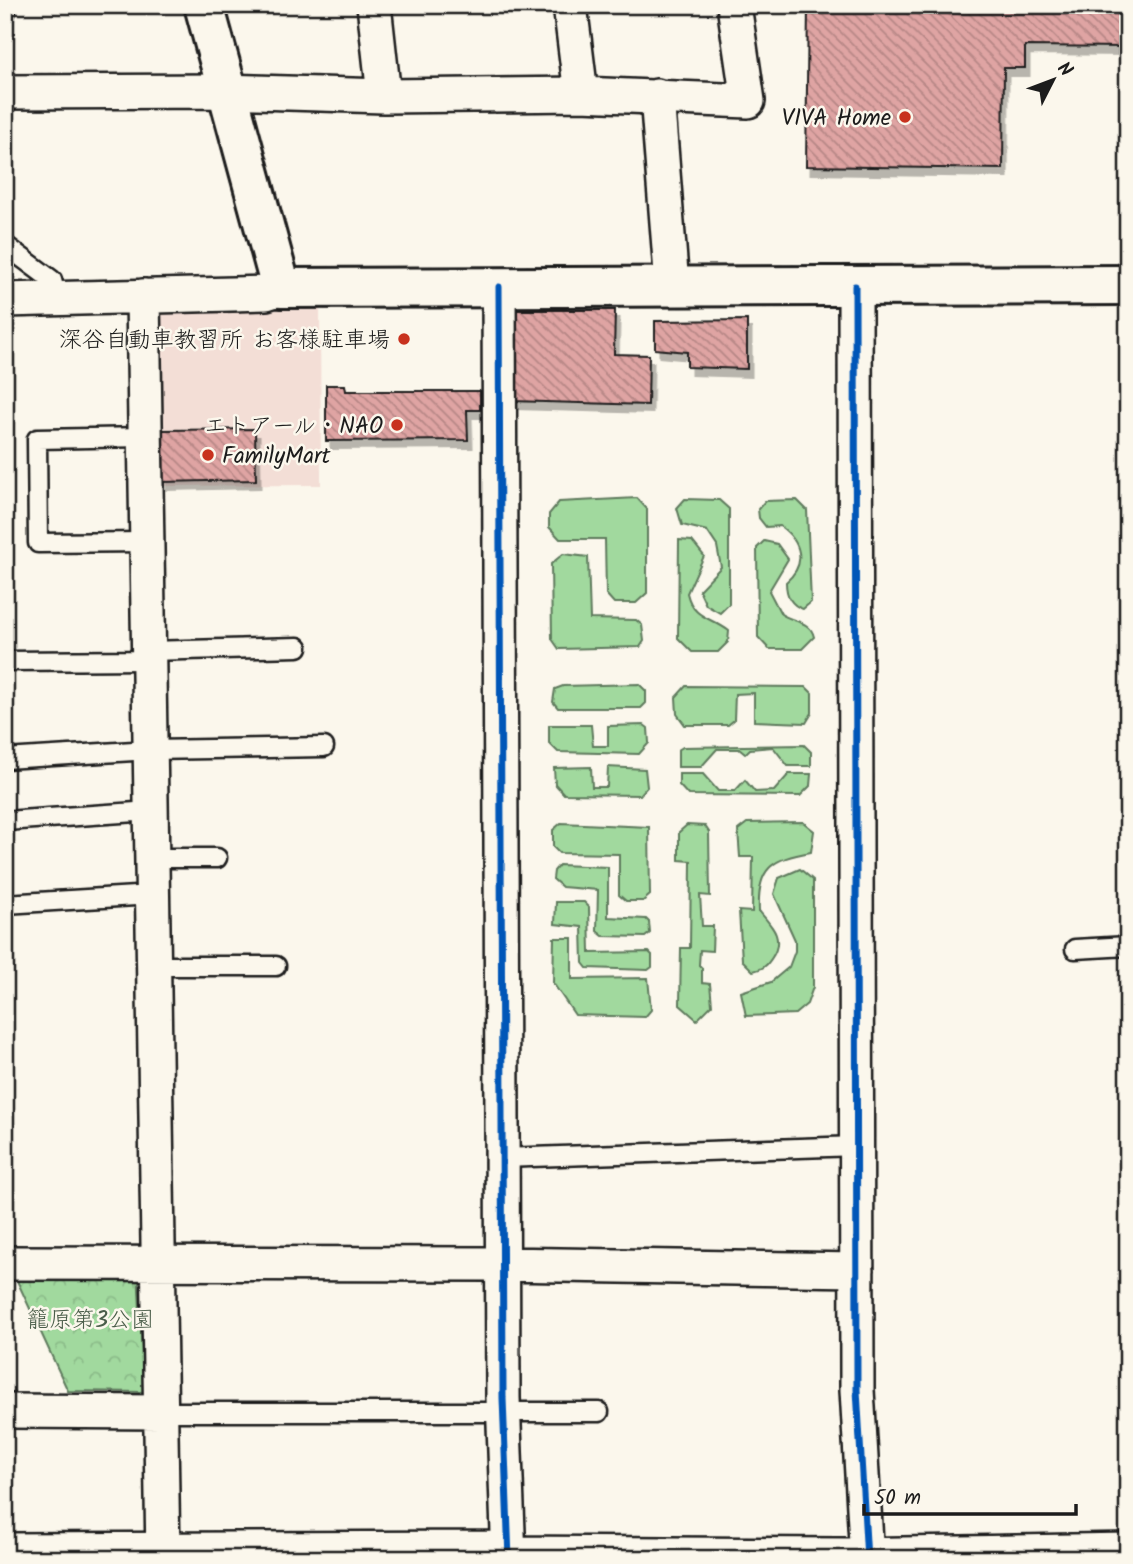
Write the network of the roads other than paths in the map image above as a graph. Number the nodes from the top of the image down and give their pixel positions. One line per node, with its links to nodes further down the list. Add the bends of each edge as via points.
1 (7, 5): 6 (lane)
2 (204, 5): 8 (street)
3 (374, 5): 10 (street)
4 (570, 5): 9 (street)
5 (734, 5): 11 (street, via 748,101)
6 (5, 13)
7 (5, 92): 8 (street)
8 (227, 92): 10 (street); 17 (street)
9 (581, 94): 10 (street); 11 (street)
10 (384, 96)
11 (657, 96): 14 (street)
12 (5, 245): 19 (lane, via 52,280)
13 (1128, 285): 15 (street)
14 (672, 286): 15 (street); 16 (street)
15 (855, 286): 39 (street)
16 (499, 287): 17 (street); 40 (street)
17 (281, 288): 18 (street, via 266,293)
18 (143, 296): 19 (street); 21 (street)
19 (57, 299): 20 (street)
20 (5, 300)
21 (145, 437): 22 (street); 22 (lane, via 37,439 38,542)
22 (147, 542): 24 (street)
23 (298, 648): 24 (lane)
24 (148, 655): 25 (lane); 27 (street)
25 (5, 661)
26 (324, 747): 27 (lane)
27 (150, 750): 28 (lane); 29 (street)
28 (5, 759)
29 (151, 811): 30 (lane); 31 (street)
30 (5, 821)
31 (152, 858): 32 (lane); 33 (street)
32 (217, 858)
33 (152, 895): 34 (lane); 37 (street)
34 (5, 904)
35 (1128, 946): 36 (lane)
36 (1075, 949)
37 (153, 966): 38 (lane); 41 (street)
38 (276, 966)
39 (857, 1146): 40 (lane); 44 (street)
40 (502, 1158): 43 (street)
41 (158, 1262): 42 (street); 43 (street); 47 (street)
42 (5, 1263)
43 (502, 1264): 44 (street); 46 (street)
44 (857, 1270): 53 (street, via 857,1390)
45 (5, 1411): 47 (street)
46 (504, 1411): 47 (lane); 48 (lane); 51 (street)
47 (162, 1412): 52 (street)
48 (599, 1412)
49 (5, 1550): 52 (street)
50 (1128, 1550): 53 (street)
51 (509, 1553): 52 (street); 53 (street)
52 (162, 1554)
53 (867, 1555)

